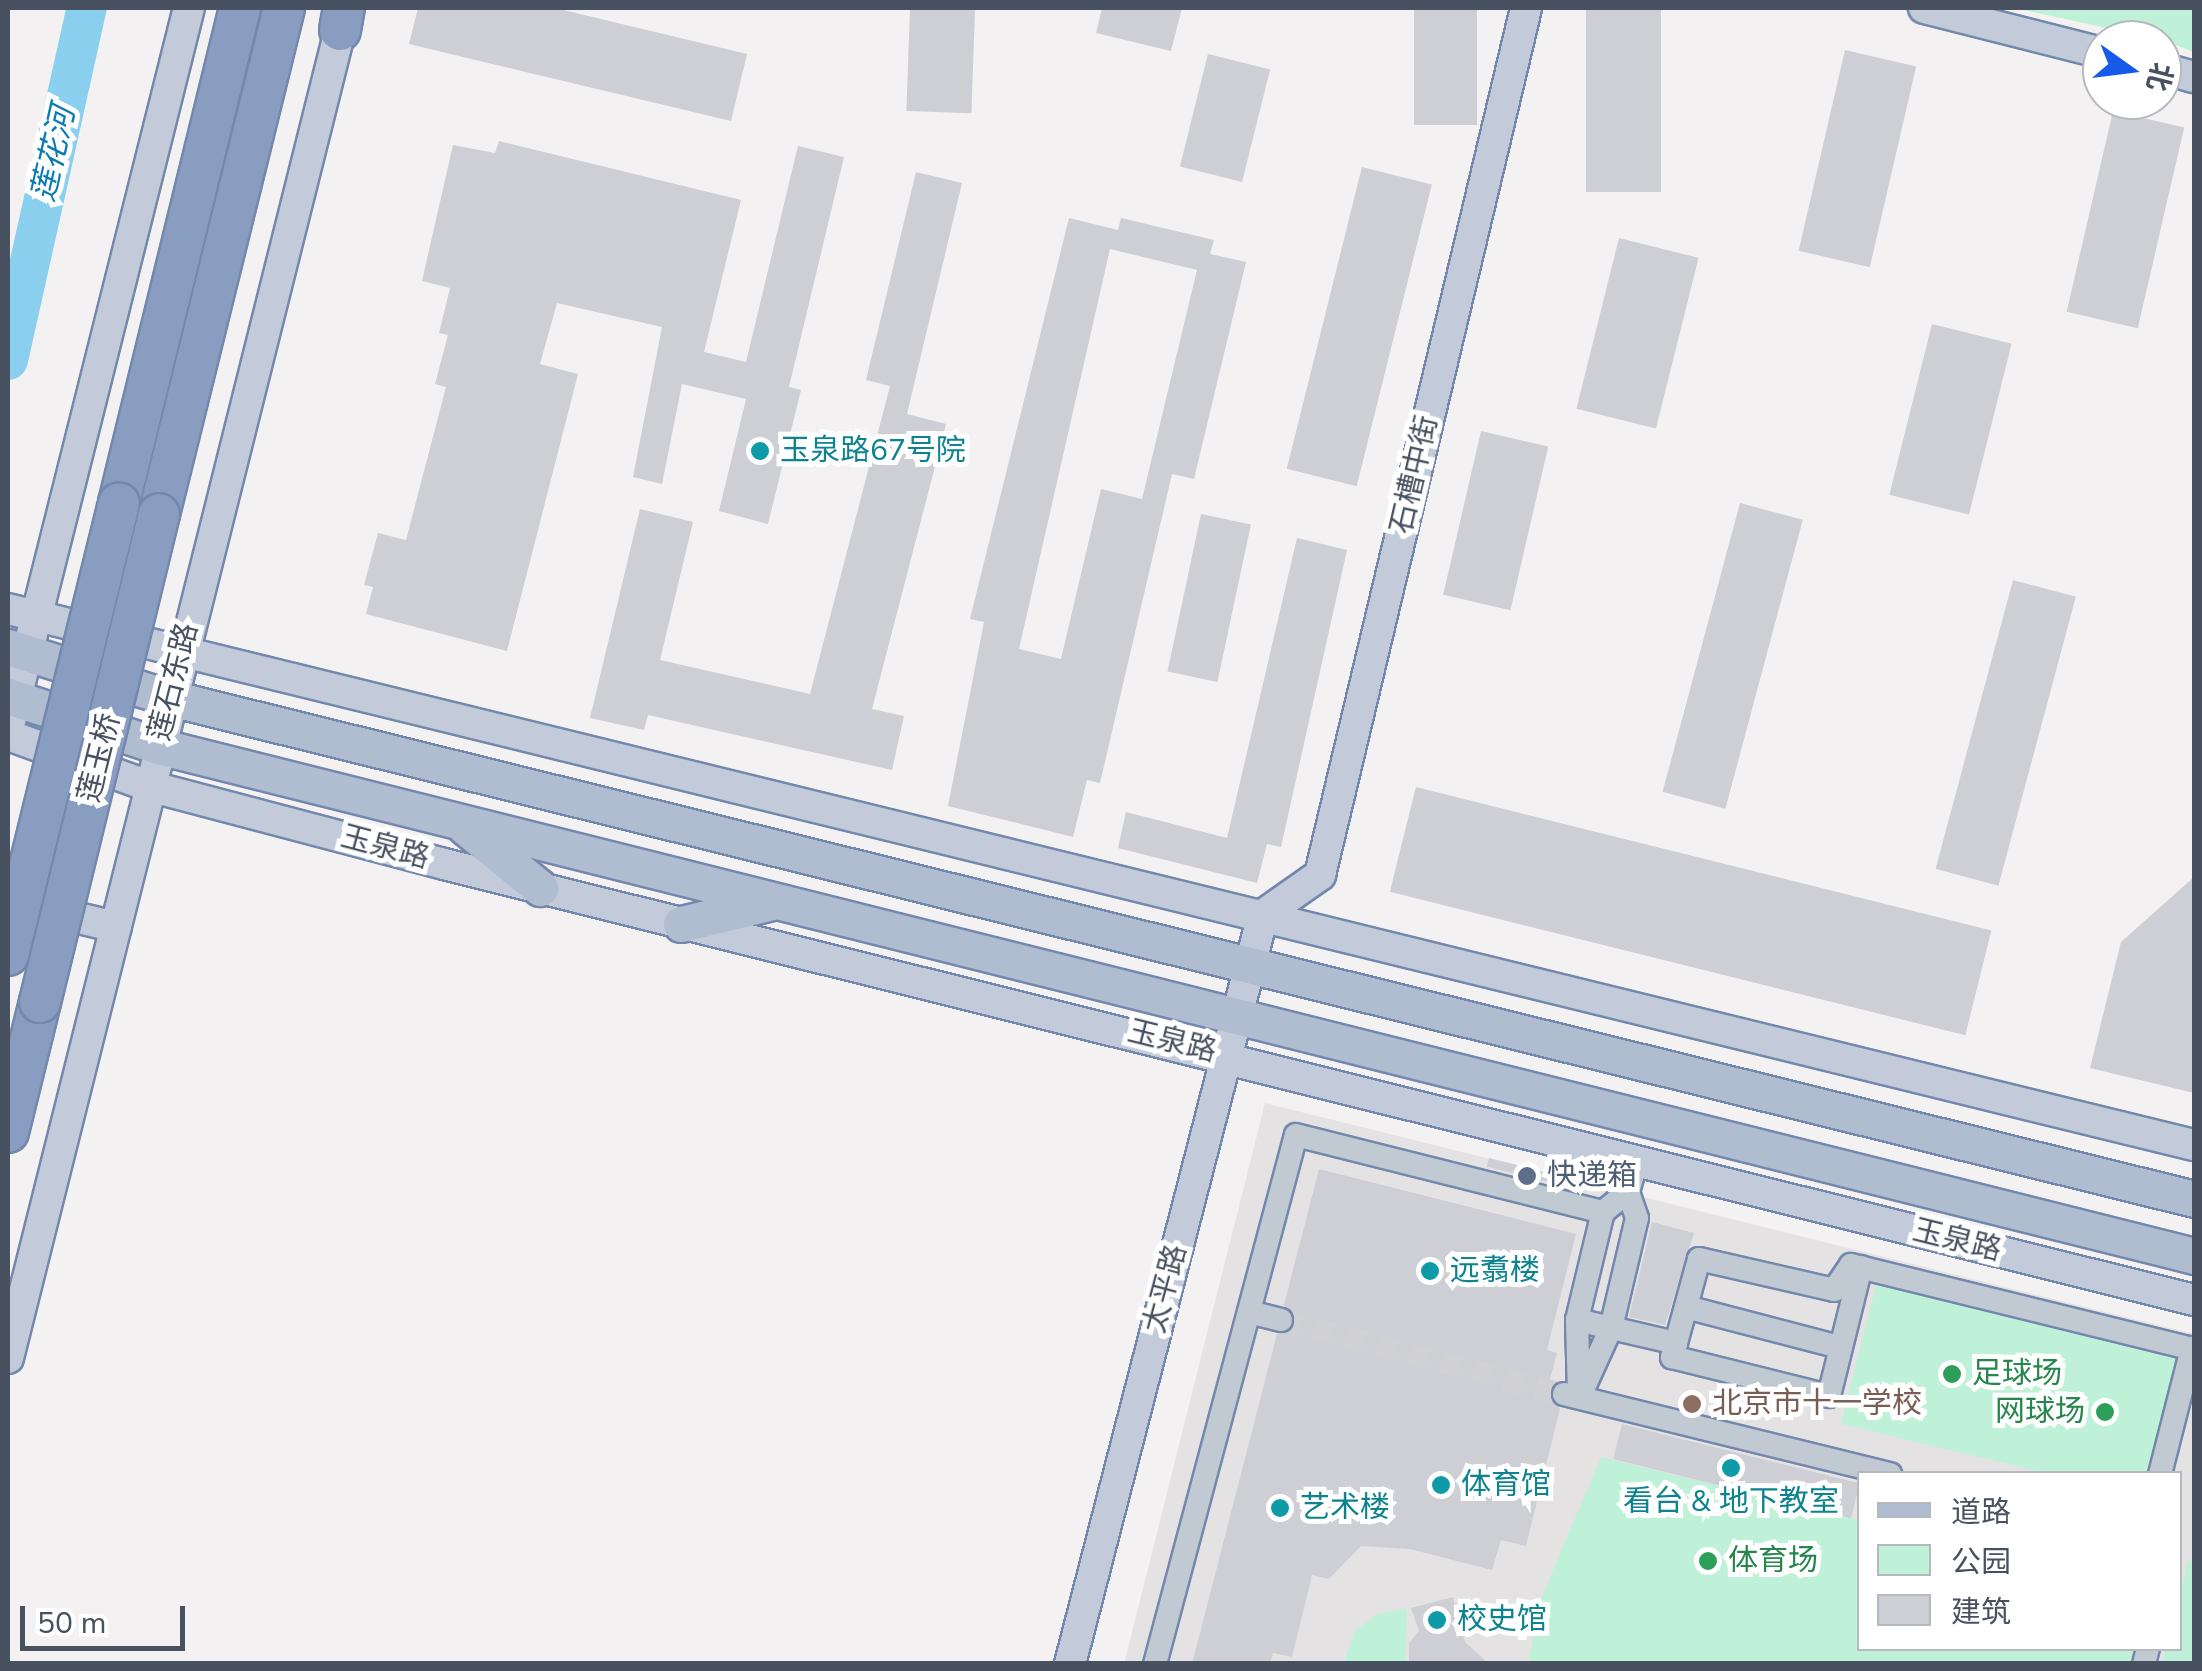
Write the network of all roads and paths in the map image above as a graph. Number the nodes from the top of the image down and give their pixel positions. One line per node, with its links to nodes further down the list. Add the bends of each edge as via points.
1 (189, 8): 8 (street)
2 (240, 8): 23 (highway, 莲玉桥, bridge)
3 (284, 8): 29 (highway, 莲玉桥, bridge)
4 (1526, 8): 20 (street, 石槽中街, via 1320,874)
5 (1924, 8): 7 (street)
6 (343, 15): 10 (street, 莲石东路)
7 (2082, 48)
8 (22, 612): 9 (street); 10 (street)
9 (18, 650): 11 (street); 12 (main road)
10 (182, 651): 12 (street, 莲石东路); 20 (street)
11 (12, 697): 13 (street); 14 (main road, 玉泉路)
12 (170, 698): 14 (street, 莲石东路); 24 (main road)
13 (8, 734): 15 (street, 玉泉路)
14 (158, 746): 15 (street, 莲石东路); 16 (main road, 玉泉路)
15 (149, 786): 17 (street, 玉泉路); 22 (street, 莲石东路)
16 (457, 820): 17 (main road); 18 (main road, 玉泉路)
17 (540, 888): 21 (street, 玉泉路)
18 (780, 900): 21 (main road); 25 (main road, 玉泉路)
19 (8, 901): 22 (street)
20 (1263, 914): 24 (street, 太平路); 30 (street)
21 (680, 924): 27 (street, 玉泉路)
22 (116, 927): 50 (street, 莲石东路)
23 (8, 955)
24 (1251, 966): 25 (street, 太平路); 35 (main road)
25 (1238, 1014): 26 (main road, 玉泉路); 27 (street, 太平路)
26 (1387, 1052): 28 (street); 32 (main road, 玉泉路)
27 (1228, 1056): 28 (street, 玉泉路); 54 (street, 太平路)
28 (1456, 1114): 31 (street, 玉泉路)
29 (8, 1132)
30 (2194, 1145)
31 (1637, 1160): 33 (street); 34 (street, 玉泉路)
32 (1866, 1172): 34 (street); 37 (main road, 玉泉路)
33 (1628, 1192): 36 (street); 46 (street, via 1638,1218)
34 (1761, 1192): 40 (street, 玉泉路)
35 (2194, 1199)
36 (1603, 1212): 43 (street, via 1296,1135); 45 (street)
37 (2073, 1225): 38 (main road, 玉泉路); 40 (street)
38 (2194, 1256)
39 (1861, 1267): 42 (street, via 1851,1265 1834,1290 1699,1259); 48 (street); 49 (street)
40 (2147, 1288): 41 (street, 玉泉路)
41 (2194, 1300)
42 (1686, 1307): 47 (street); 48 (street)
43 (1249, 1312): 44 (street); 55 (street)
44 (1281, 1320)
45 (1576, 1320): 46 (street); 51 (street)
46 (1611, 1328): 47 (street); 51 (street)
47 (1676, 1343): 48 (street, via 1672,1356 1829,1396)
48 (1840, 1346)
49 (2193, 1349): 53 (street)
50 (8, 1358)
51 (1572, 1395): 52 (street)
52 (1878, 1471)
53 (2161, 1471)
54 (1070, 1664)
55 (1155, 1664)

